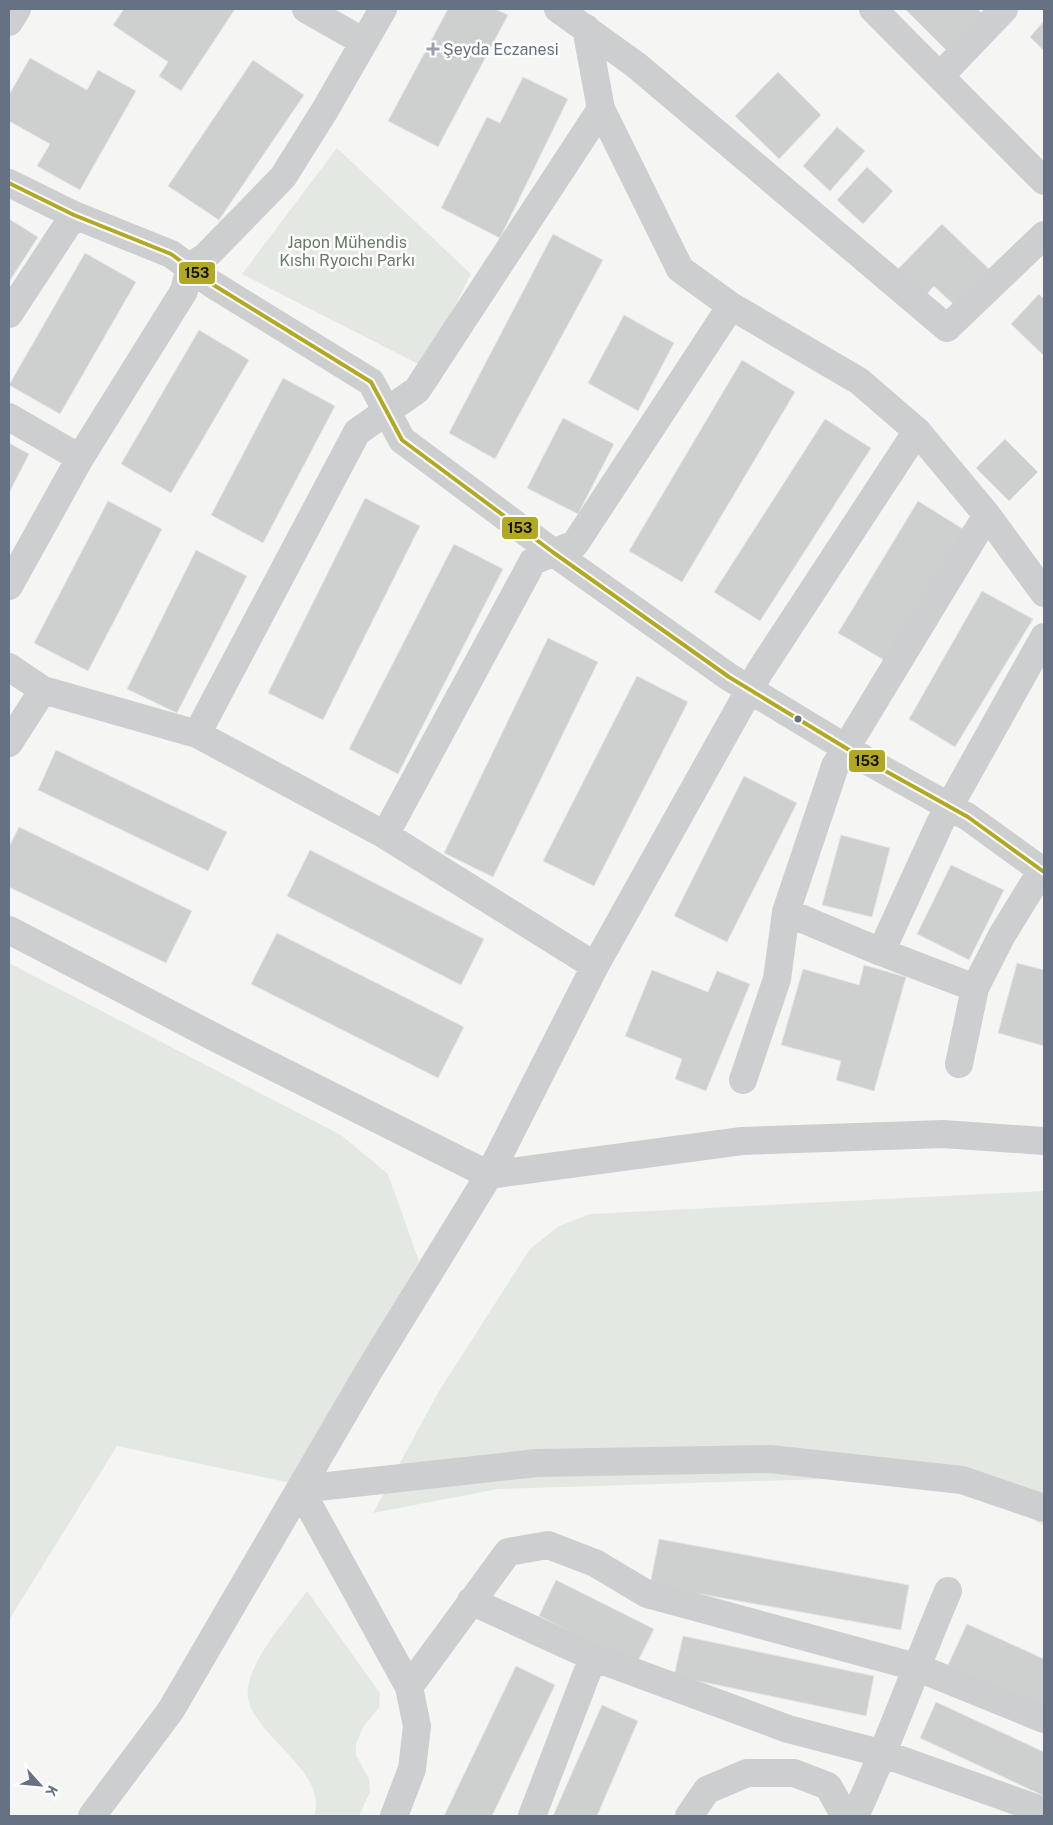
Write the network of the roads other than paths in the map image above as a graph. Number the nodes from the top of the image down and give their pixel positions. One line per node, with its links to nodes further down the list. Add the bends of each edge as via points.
1 (17, 9): 7 (street)
2 (306, 9): 9 (street)
3 (383, 9): 9 (street)
4 (558, 9): 8 (street)
5 (873, 9): 10 (street)
6 (1004, 9): 10 (street)
7 (9, 22)
8 (586, 28): 11 (street); 15 (street, via 636,65 947,328)
9 (364, 42): 16 (street, via 283,177 205,257)
10 (940, 76): 12 (street)
11 (601, 109): 17 (street, via 680,269); 19 (street, via 417,390)
12 (1044, 181)
13 (9, 182): 14 (street)
14 (74, 215): 16 (street, via 171,254); 18 (street)
15 (1044, 235)
16 (190, 267): 19 (street, via 212,284 371,382); 22 (street, via 184,291)
17 (731, 306): 21 (street, via 859,381); 24 (street, via 576,544)
18 (9, 314)
19 (388, 411): 24 (street, via 402,440); 31 (street, via 357,432)
20 (9, 417): 22 (street)
21 (917, 431): 23 (street); 30 (street)
22 (80, 458): 25 (street)
23 (987, 515): 26 (street); 33 (street)
24 (554, 553): 30 (street); 35 (street, via 533,561)
25 (9, 586)
26 (1044, 593)
27 (1044, 637): 34 (street)
28 (9, 667): 29 (street)
29 (43, 690): 31 (street); 32 (street)
30 (750, 690): 33 (street); 40 (street)
31 (197, 734): 35 (street)
32 (9, 743)
33 (846, 748): 34 (street); 37 (street, via 836,766)
34 (950, 807): 36 (street, via 968,816); 39 (street)
35 (385, 836): 40 (street)
36 (1043, 871): 41 (street, via 1002,936)
37 (786, 912): 39 (street); 43 (street, via 777,979)
38 (9, 930): 45 (street)
39 (881, 952): 41 (street)
40 (595, 966): 45 (street)
41 (975, 988): 42 (street)
42 (958, 1064)
43 (742, 1080)
44 (1044, 1141): 45 (street, via 943,1134 742,1142)
45 (489, 1175): 46 (street)
46 (300, 1489): 47 (street, via 537,1463 770,1459 962,1480); 52 (street); 56 (street, via 171,1710)
47 (1044, 1508)
48 (948, 1591): 51 (street)
49 (471, 1601): 50 (street); 51 (street, via 508,1552 548,1545 595,1563 647,1594); 52 (street)
50 (593, 1657): 54 (street, via 788,1729); 58 (street)
51 (916, 1667): 53 (street); 54 (street)
52 (409, 1687): 57 (street, via 417,1726 412,1769)
53 (1044, 1719)
54 (884, 1754): 55 (street); 61 (street)
55 (1044, 1811)
56 (92, 1816)
57 (394, 1816)
58 (532, 1816)
59 (689, 1816): 60 (street, via 707,1790 747,1772 794,1773 828,1786)
60 (845, 1816)
61 (855, 1816)

